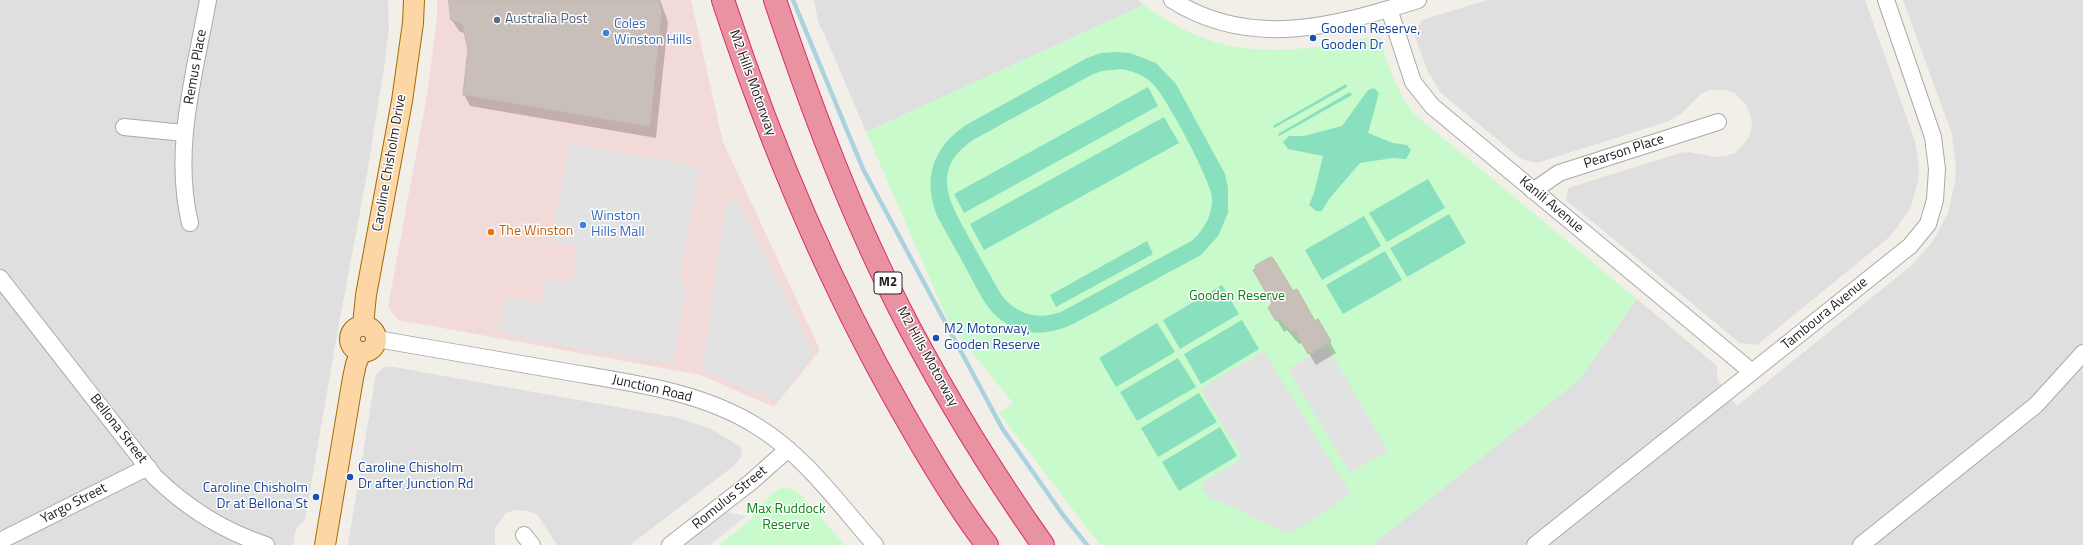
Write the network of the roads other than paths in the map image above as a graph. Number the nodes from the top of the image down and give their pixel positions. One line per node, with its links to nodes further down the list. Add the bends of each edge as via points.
1 (208, 0): 11 (street, Remus Place)
2 (414, 0): 15 (main road, Caroline Chisholm Drive, via 409,55 366,295)
3 (723, 0): 25 (highway, M2 Hills Motorway, via 762,113 826,267 881,374 935,469)
4 (775, 0): 26 (highway, M2 Hills Motorway / M2, via 806,92 846,191 906,321 964,424 1017,509)
5 (1172, 0): 8 (street, via 1214,21 1243,28 1267,30 1326,25)
6 (1418, 0): 8 (street)
7 (1886, 0): 17 (street, Tamboura Avenue, via 1933,137 1937,169 1935,200 1928,224 1910,246)
8 (1389, 9): 12 (street, Kanili Avenue, via 1413,82 1421,94)
9 (1718, 122): 12 (street, Pearson Place, via 1559,173)
10 (124, 127): 11 (street)
11 (184, 133): 13 (street, Remus Place, via 182,182)
12 (1533, 190): 17 (street, Kanili Avenue)
13 (190, 223)
14 (0, 278): 19 (street, Bellona Street)
15 (370, 332): 18 (street, Junction Road, via 661,388 725,409 759,427); 22 (main road, via 356,328 350,336 352,347 361,352 353,378)
16 (2083, 353): 28 (street, via 2036,405)
17 (1752, 372): 27 (street, Tamboura Avenue)
18 (788, 449): 23 (street, Romulus Street, via 751,482); 24 (street, Junction Road)
19 (148, 467): 20 (street, Yargo Street); 21 (street, Bellona Street, via 171,492 220,527)
20 (0, 541)
21 (266, 545)
22 (325, 545)
23 (670, 545)
24 (875, 545)
25 (987, 545)
26 (1043, 545)
27 (1535, 545)
28 (1861, 545)

